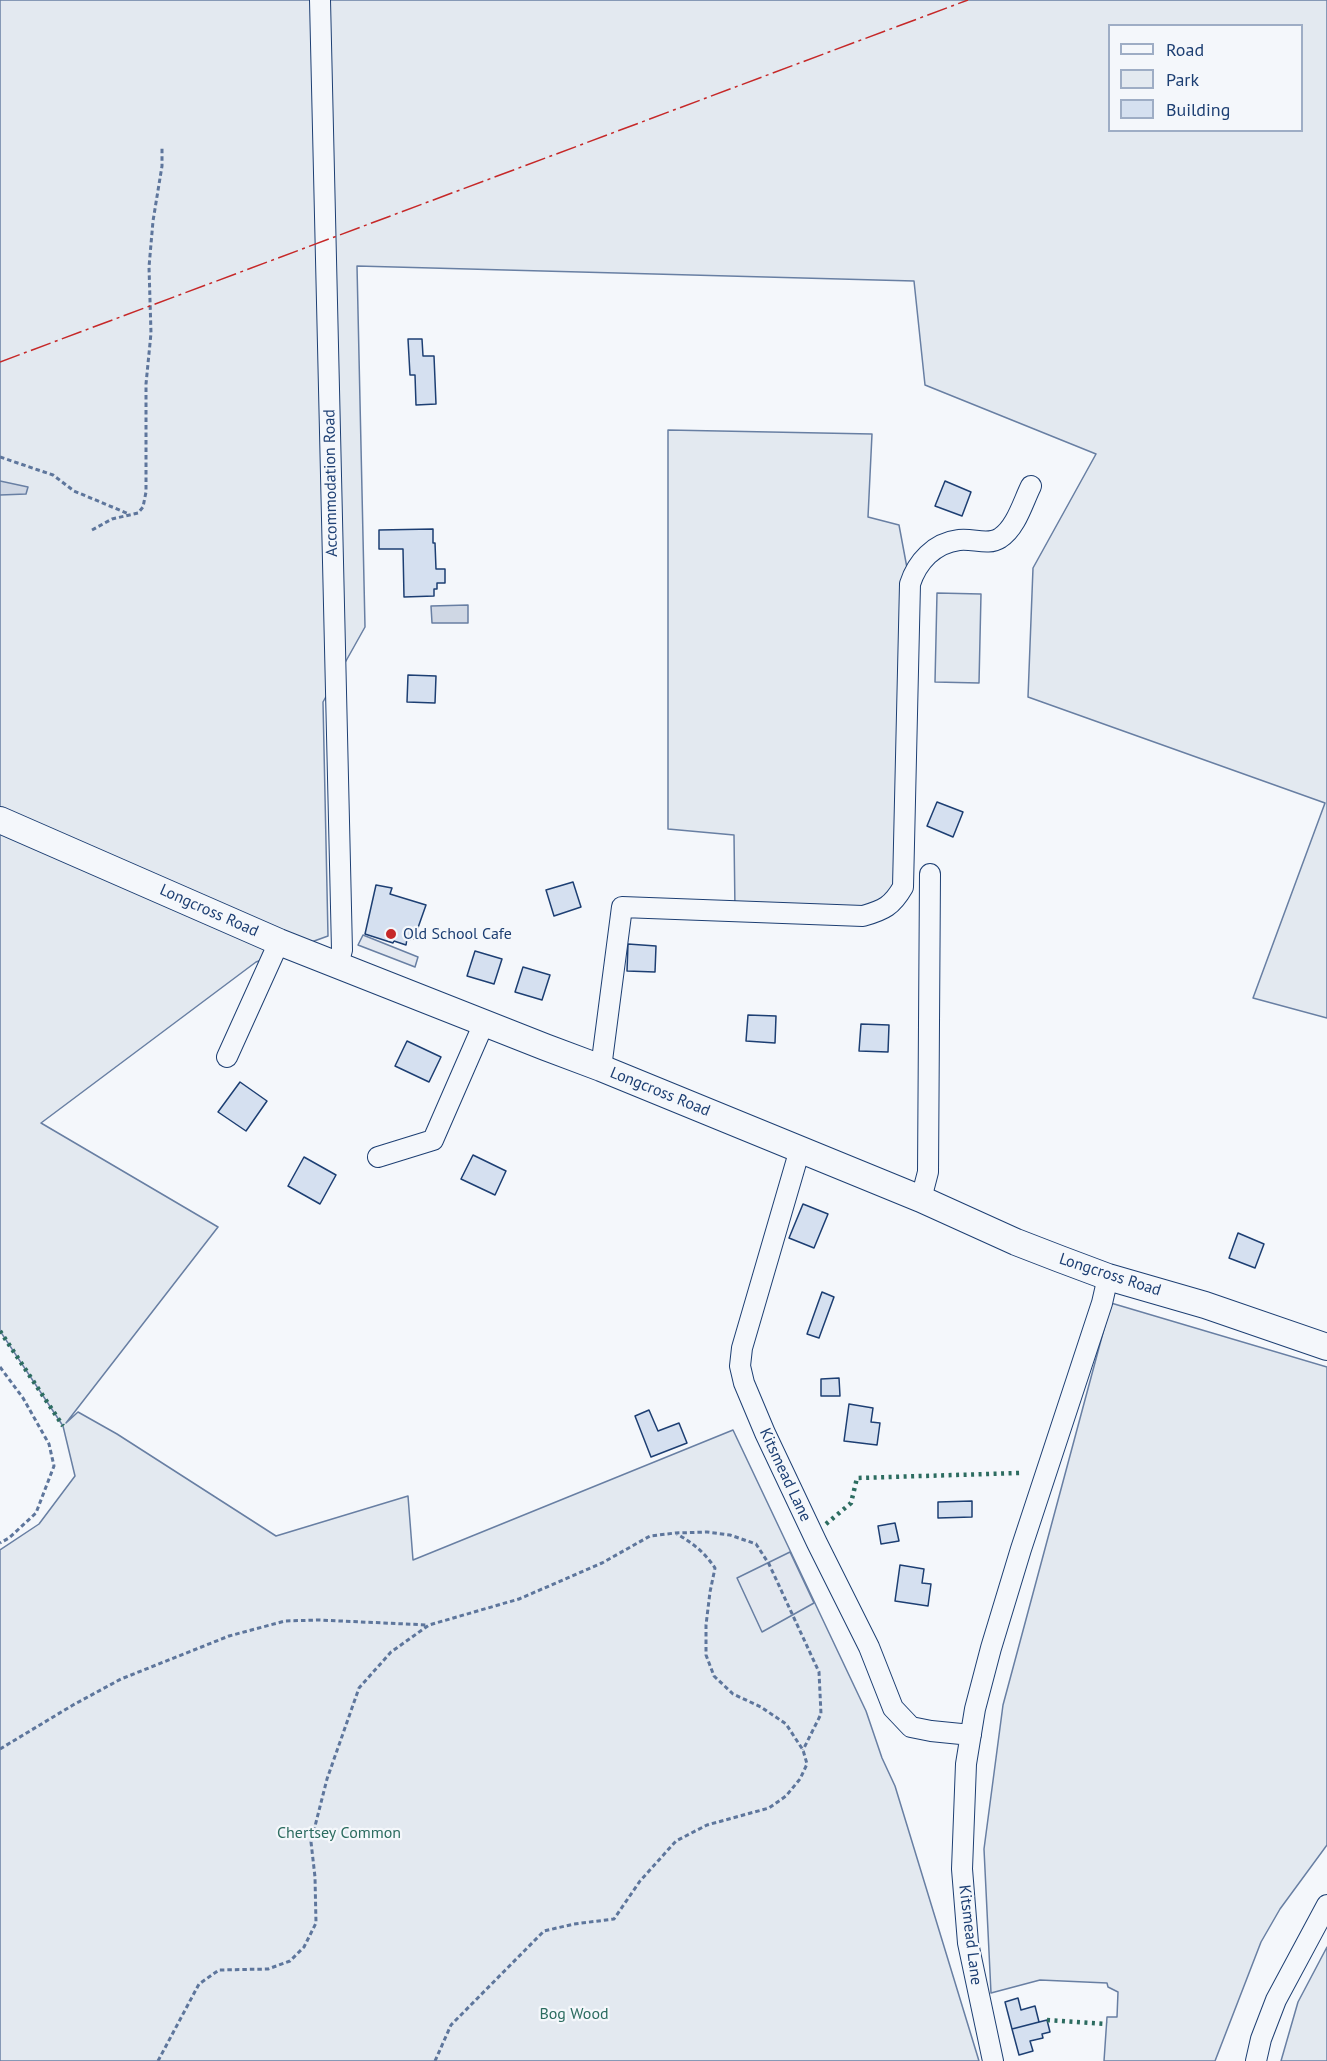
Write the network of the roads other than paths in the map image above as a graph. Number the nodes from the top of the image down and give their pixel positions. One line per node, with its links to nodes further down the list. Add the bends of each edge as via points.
1 (320, 0): 6 (street, Accommodation Road, via 342,950)
2 (1031, 486): 9 (street, via 1009,530 999,539 959,540 936,547 915,569 910,584 903,887 895,901 863,916 622,907)
3 (0, 820): 5 (main road, Longcross Road)
4 (930, 874): 12 (street, via 928,1172)
5 (279, 942): 6 (main road, Longcross Road); 8 (street)
6 (338, 965): 7 (main road, Longcross Road)
7 (484, 1023): 9 (main road, Longcross Road); 11 (street, via 433,1140)
8 (227, 1058)
9 (602, 1068): 10 (main road, Longcross Road)
10 (800, 1149): 12 (main road, Longcross Road); 15 (street, Kitsmead Lane, via 742,1348 740,1366 744,1383 816,1543 869,1647 893,1708 911,1727)
11 (378, 1157)
12 (921, 1199): 13 (main road, Longcross Road, via 1016,1242)
13 (1108, 1277): 14 (main road, Longcross Road); 15 (street, Kitsmead Lane, via 991,1648)
14 (1327, 1347)
15 (971, 1735): 17 (street, Kitsmead Lane, via 963,1834 964,1900 968,1943)
16 (1327, 1905): 18 (street, via 1276,2000)
17 (993, 2061)
18 (1256, 2061)

